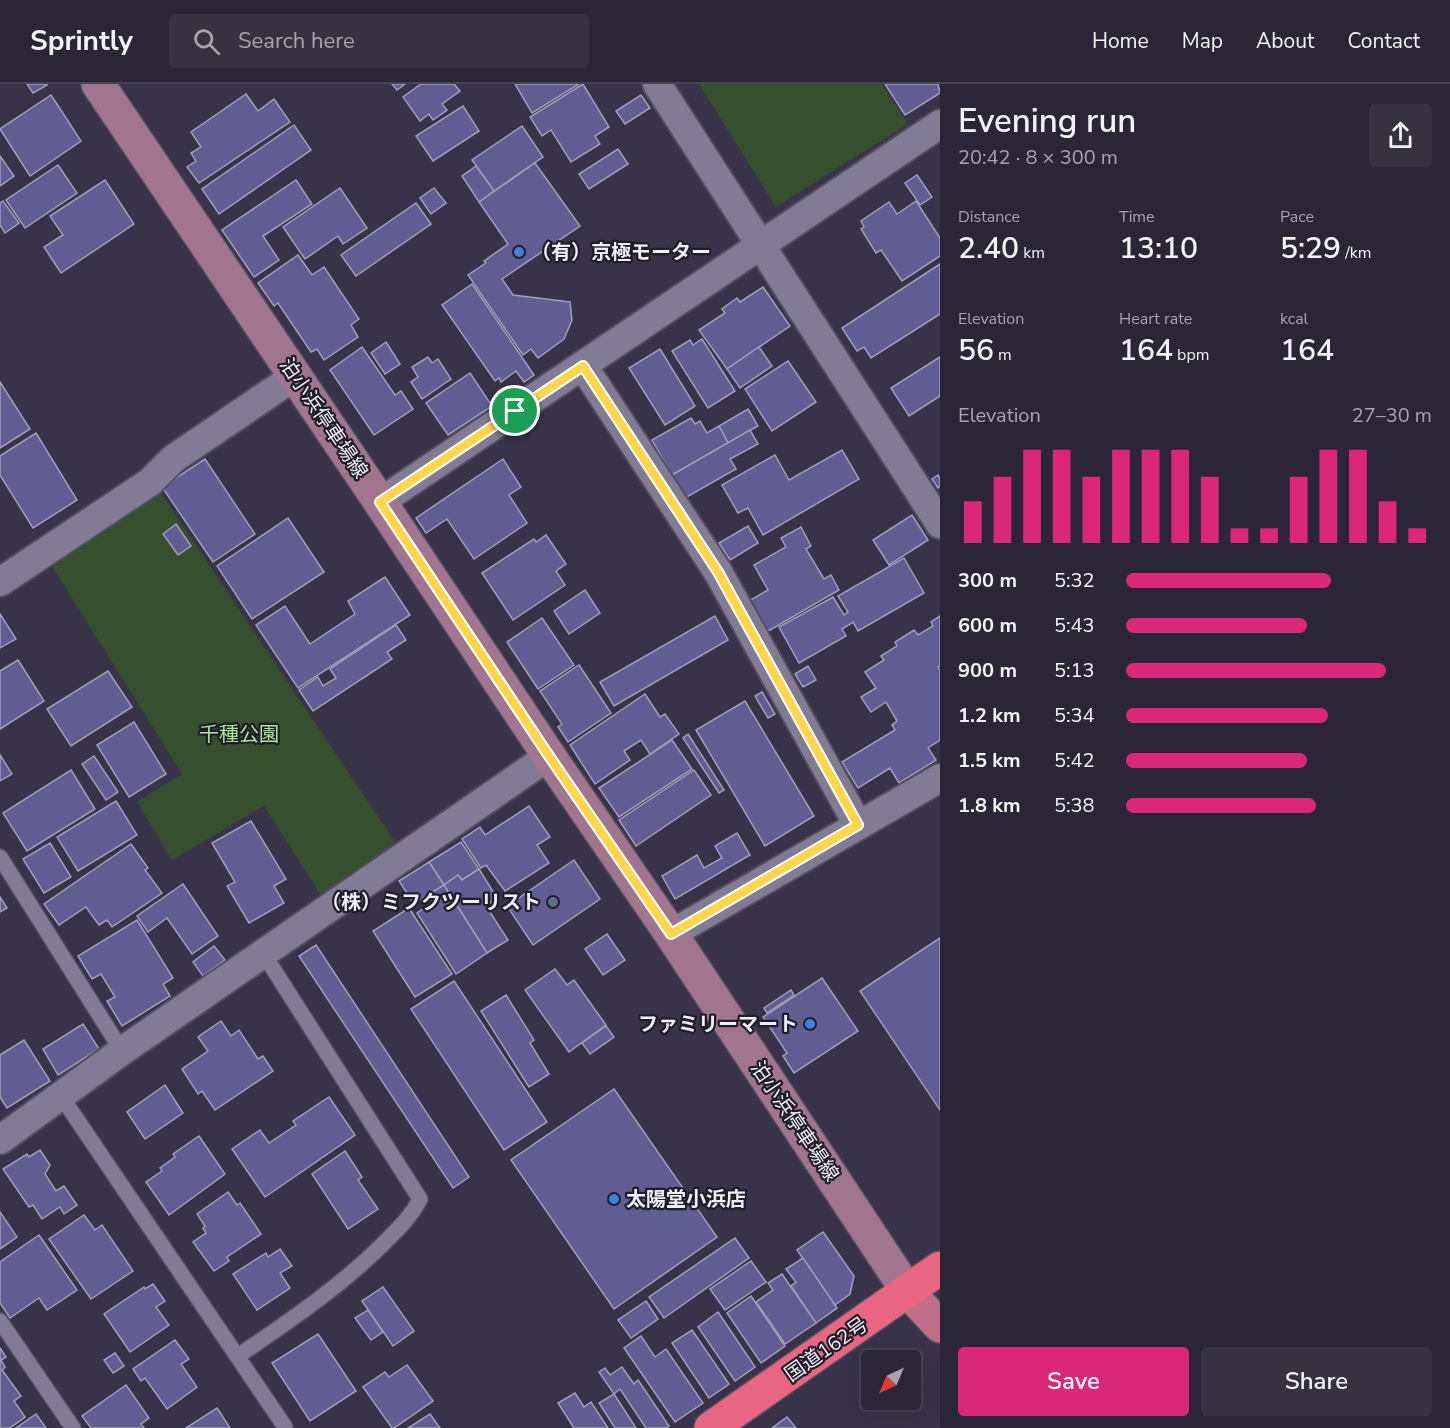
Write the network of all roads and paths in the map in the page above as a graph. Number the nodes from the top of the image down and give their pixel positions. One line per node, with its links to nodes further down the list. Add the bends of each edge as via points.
1 (98, 84): 6 (main road, 泊小浜停車場線)
2 (657, 84): 4 (street)
3 (940, 124): 4 (street)
4 (761, 246): 5 (street); 8 (street)
5 (583, 366): 7 (street); 12 (street, via 718,572)
6 (295, 376): 7 (main road, 泊小浜停車場線); 9 (street, via 173,459 150,482)
7 (380, 502): 10 (main road, 泊小浜停車場線)
8 (940, 524)
9 (0, 582)
10 (549, 756): 14 (main road, 泊小浜停車場線); 15 (street)
11 (940, 778): 12 (street)
12 (858, 825): 14 (street)
13 (0, 857): 16 (lane)
14 (671, 934): 20 (main road, 泊小浜停車場線)
15 (263, 953): 16 (street); 23 (lane, via 420,1199 413,1213 366,1262)
16 (122, 1051): 17 (street)
17 (61, 1096): 18 (street); 23 (lane)
18 (0, 1140)
19 (940, 1268): 20 (highway, 国道162号)
20 (909, 1292): 22 (main road); 26 (highway, 国道162号)
21 (0, 1321): 25 (lane)
22 (940, 1326)
23 (238, 1356): 24 (lane)
24 (285, 1427)
25 (73, 1428)
26 (711, 1428)

